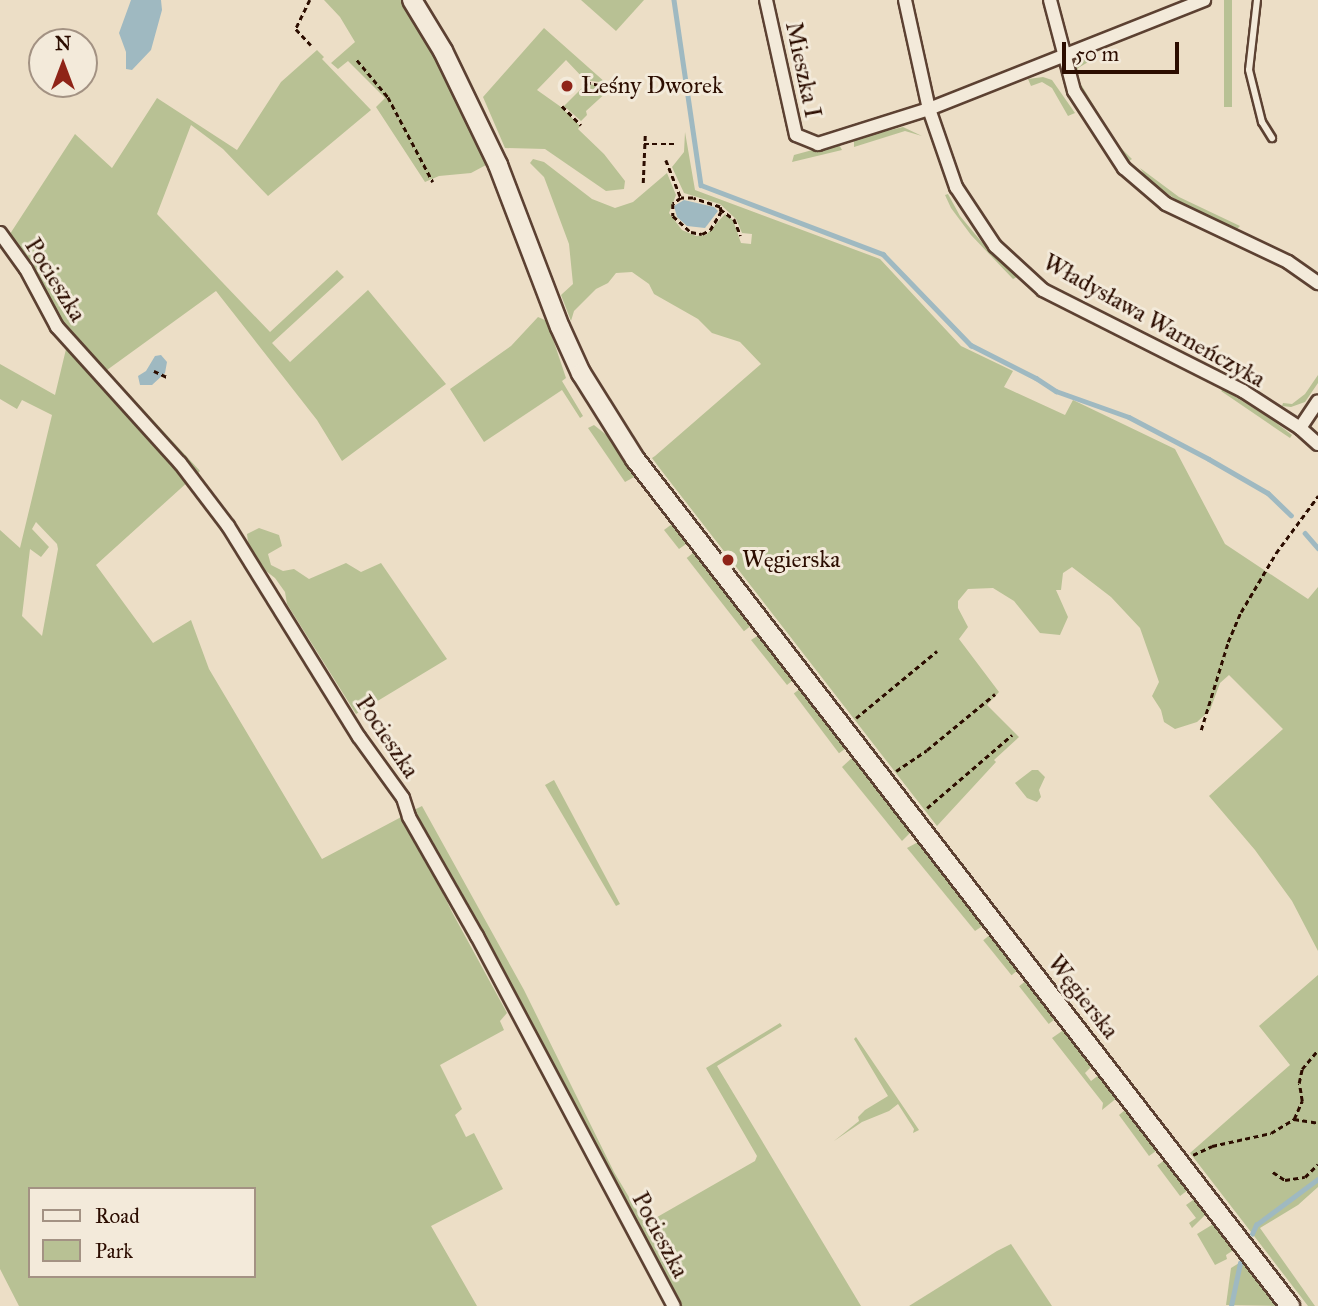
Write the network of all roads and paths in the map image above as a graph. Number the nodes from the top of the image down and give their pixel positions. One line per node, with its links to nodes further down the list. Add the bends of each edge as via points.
1 (310, 0): 8 (path, via 296,29)
2 (412, 0): 48 (main road, Węgierska, via 443,51 498,165 581,373 635,459)
3 (766, 0): 14 (street, Mieszka I, via 796,135 818,144)
4 (905, 0): 14 (street, Władysława Warneńczyka)
5 (1050, 0): 9 (street)
6 (1204, 0): 9 (street)
7 (1257, 0): 17 (lane, via 1249,70 1262,122)
8 (311, 45)
9 (1062, 57): 14 (street); 27 (street, via 1074,92 1124,168 1166,204 1288,262)
10 (357, 60): 21 (path, via 388,97)
11 (586, 82): 12 (path)
12 (611, 88)
13 (562, 106): 15 (path)
14 (929, 109): 31 (street, Władysława Warneńczyka, via 956,187 977,223 1016,267 1043,290 1197,366)
15 (581, 125)
16 (645, 135): 18 (path)
17 (1272, 138)
18 (644, 144): 19 (path); 22 (path)
19 (676, 144)
20 (666, 160): 23 (path)
21 (433, 182)
22 (643, 183)
23 (681, 198): 24 (path, via 714,203); 24 (path, via 674,204 673,216 691,232 710,230)
24 (720, 209): 26 (path, via 734,219)
25 (0, 233): 47 (street, Pocieszka, via 26,269 46,318 180,463 220,516 335,703 403,799)
26 (741, 236)
27 (1318, 283)
28 (154, 370): 29 (path)
29 (167, 377)
30 (1318, 401): 31 (street)
31 (1300, 428): 32 (street, Władysława Warneńczyka)
32 (1318, 444)
33 (1318, 496): 37 (path, via 1241,612)
34 (937, 651): 36 (path)
35 (995, 694): 39 (path)
36 (855, 719)
37 (1201, 730)
38 (1012, 735): 40 (path)
39 (894, 772)
40 (925, 810)
41 (1318, 1050): 42 (path, via 1302,1069 1302,1101)
42 (1294, 1119): 43 (path); 44 (path, via 1270,1133 1212,1146 1191,1157)
43 (1318, 1123)
44 (1184, 1152)
45 (1318, 1164): 46 (path, via 1306,1177 1285,1180)
46 (1273, 1172)
47 (674, 1306)
48 (1290, 1306)

